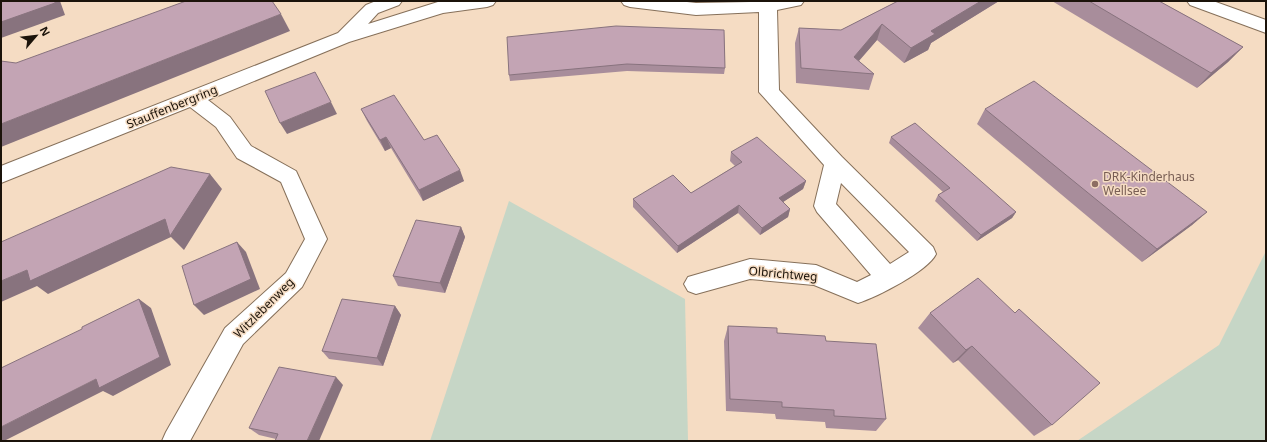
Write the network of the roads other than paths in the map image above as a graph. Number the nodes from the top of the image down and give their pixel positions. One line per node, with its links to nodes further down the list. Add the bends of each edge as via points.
1 (393, 1): 8 (street, Stauffenbergring, via 372,9)
2 (487, 1): 8 (street, Stauffenbergring, via 441,7)
3 (630, 1): 6 (street, via 696,9)
4 (795, 1): 6 (street)
5 (1196, 1): 7 (street)
6 (768, 6): 10 (street, Olbrichtweg, via 769,92)
7 (1266, 27)
8 (343, 38): 9 (street, Stauffenbergring)
9 (193, 99): 11 (street, Stauffenbergring); 14 (street, Witzlebenweg, via 223,122 244,152 289,177 316,238 294,280 234,336)
10 (835, 163): 12 (street, via 825,206); 12 (street, Olbrichtweg, via 925,254)
11 (1, 175)
12 (888, 278): 13 (street, Olbrichtweg, via 858,293 816,275 750,269)
13 (696, 284)
14 (175, 441)

